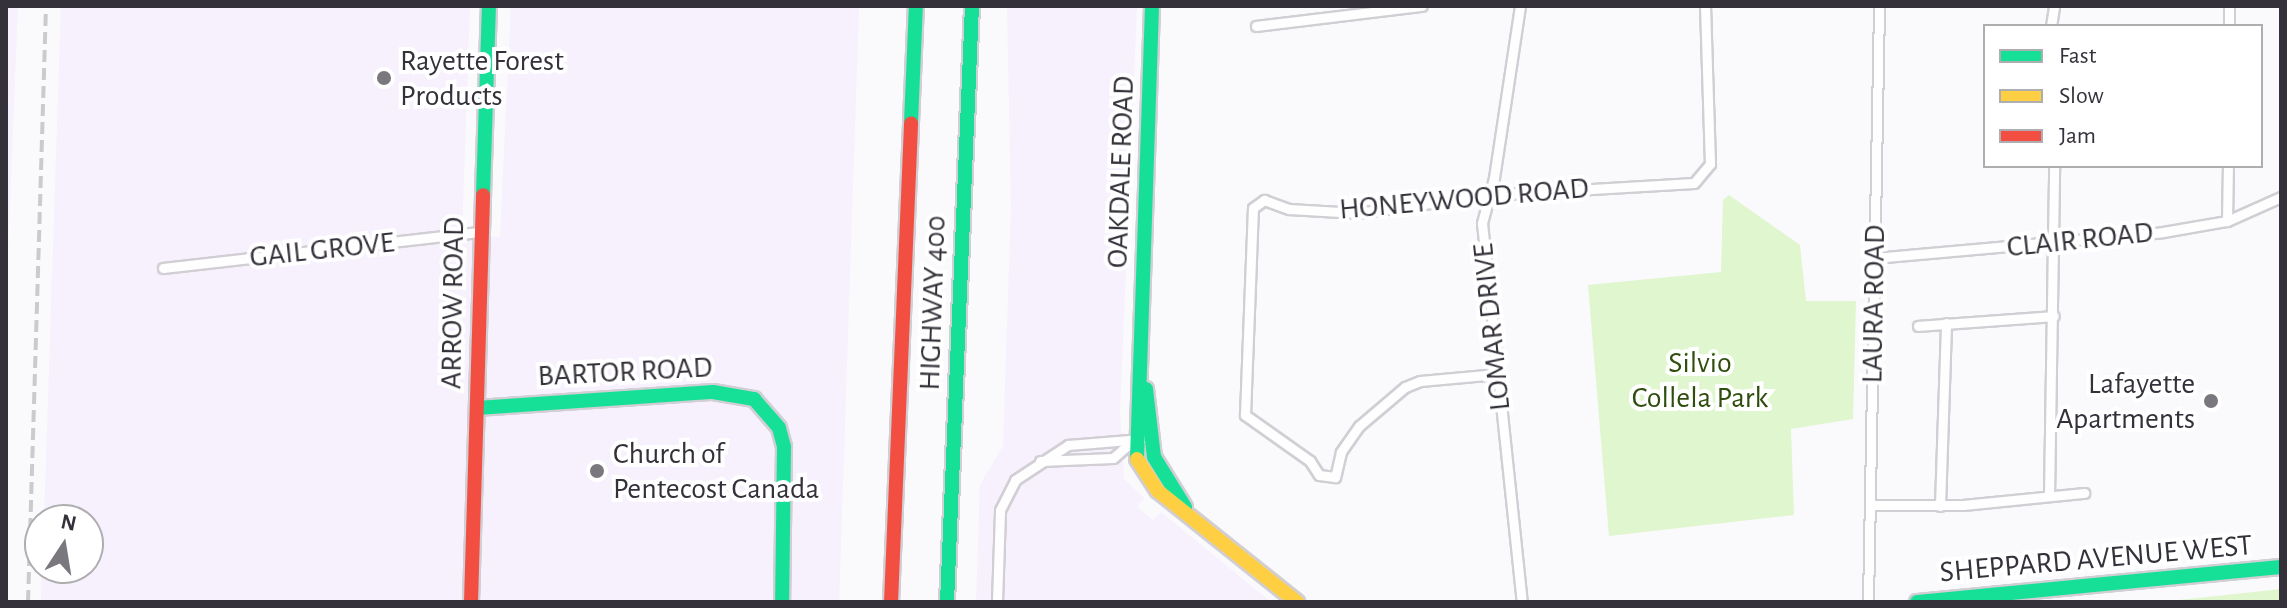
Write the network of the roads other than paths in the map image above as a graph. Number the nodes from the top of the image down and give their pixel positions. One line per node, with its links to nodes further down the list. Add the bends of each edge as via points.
1 (489, 6): 15 (main road, ARROW ROAD)
2 (916, 6): 37 (main road, HIGHWAY 400)
3 (972, 6): 38 (main road, HIGHWAY 400)
4 (1152, 6): 22 (main road, OAKDALE ROAD)
5 (1422, 6): 9 (street)
6 (1520, 6): 12 (street, LOMAR DRIVE)
7 (1705, 6): 12 (street, HONEYWOOD ROAD, via 1710,164 1705,174 1694,183)
8 (1879, 6): 17 (street, LAURA ROAD)
9 (1256, 26)
10 (2054, 168): 16 (street)
11 (2228, 168): 14 (street)
12 (1490, 195): 23 (street, LOMAR DRIVE, via 1482,223); 23 (street, HONEYWOOD ROAD, via 1357,213 1289,209 1264,200 1253,208 1245,415 1249,423 1310,461 1319,475 1332,478 1359,426 1405,387)
13 (2281, 197): 14 (street, CLAIR ROAD)
14 (2227, 221): 16 (street, CLAIR ROAD)
15 (481, 232): 18 (street, GAIL GROVE); 24 (main road, ARROW ROAD)
16 (2056, 244): 17 (street, CLAIR ROAD); 19 (street)
17 (1874, 258): 30 (street, LAURA ROAD)
18 (163, 268)
19 (2054, 316): 20 (street); 29 (street)
20 (1946, 323): 21 (street); 31 (street)
21 (1918, 326)
22 (1143, 339): 25 (main road, OAKDALE ROAD); 26 (main road, OAKDALE ROAD)
23 (1497, 374): 40 (street, LOMAR DRIVE)
24 (477, 408): 35 (main road, ARROW ROAD); 36 (main road, BARTOR ROAD, via 713,392 754,399 775,420 784,447)
25 (1150, 439): 26 (street); 32 (main road, OAKDALE ROAD, via 1154,457)
26 (1134, 440): 27 (street, via 1068,445); 27 (street, via 1113,458); 32 (main road, OAKDALE ROAD, via 1137,460 1158,491)
27 (1036, 462): 39 (street, via 1015,480 1000,510)
28 (2084, 493): 29 (street)
29 (2049, 496): 31 (street)
30 (1871, 505): 31 (street); 41 (street, LAURA ROAD)
31 (1940, 506)
32 (1191, 518): 34 (main road, OAKDALE ROAD)
33 (2281, 567): 42 (main road, SHEPPARD AVENUE WEST)
34 (1292, 599)
35 (471, 602)
36 (782, 602)
37 (891, 602)
38 (947, 602)
39 (997, 602)
40 (1522, 602)
41 (1868, 602)
42 (1917, 602)

